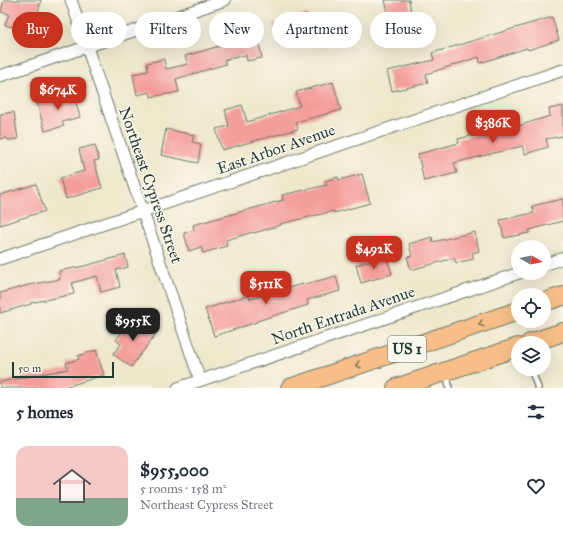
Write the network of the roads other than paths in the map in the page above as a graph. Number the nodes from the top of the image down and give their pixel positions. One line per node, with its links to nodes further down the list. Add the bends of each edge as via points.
1 (71, 0): 3 (street, Northeast Cypress Street)
2 (225, 0): 4 (street)
3 (75, 12)
4 (127, 33)
5 (83, 48): 8 (street)
6 (86, 48): 9 (street, Northeast Cypress Street)
7 (563, 70): 9 (street, East Arbor Avenue)
8 (0, 76)
9 (143, 211): 11 (street, East Arbor Avenue); 21 (street, Northeast Cypress Street)
10 (563, 258): 12 (street)
11 (0, 259)
12 (551, 262)
13 (511, 276): 21 (street, North Entrada Avenue)
14 (563, 296): 15 (main road)
15 (551, 300)
16 (511, 313): 24 (main road, US 1, one-way to 24)
17 (563, 332): 18 (main road)
18 (551, 336)
19 (511, 350): 22 (main road, US 1)
20 (534, 376): 26 (lane)
21 (200, 380): 23 (street, North Entrada Avenue)
22 (448, 380): 25 (main road, US 1)
23 (178, 388)
24 (290, 388)
25 (396, 388)
26 (538, 388)

